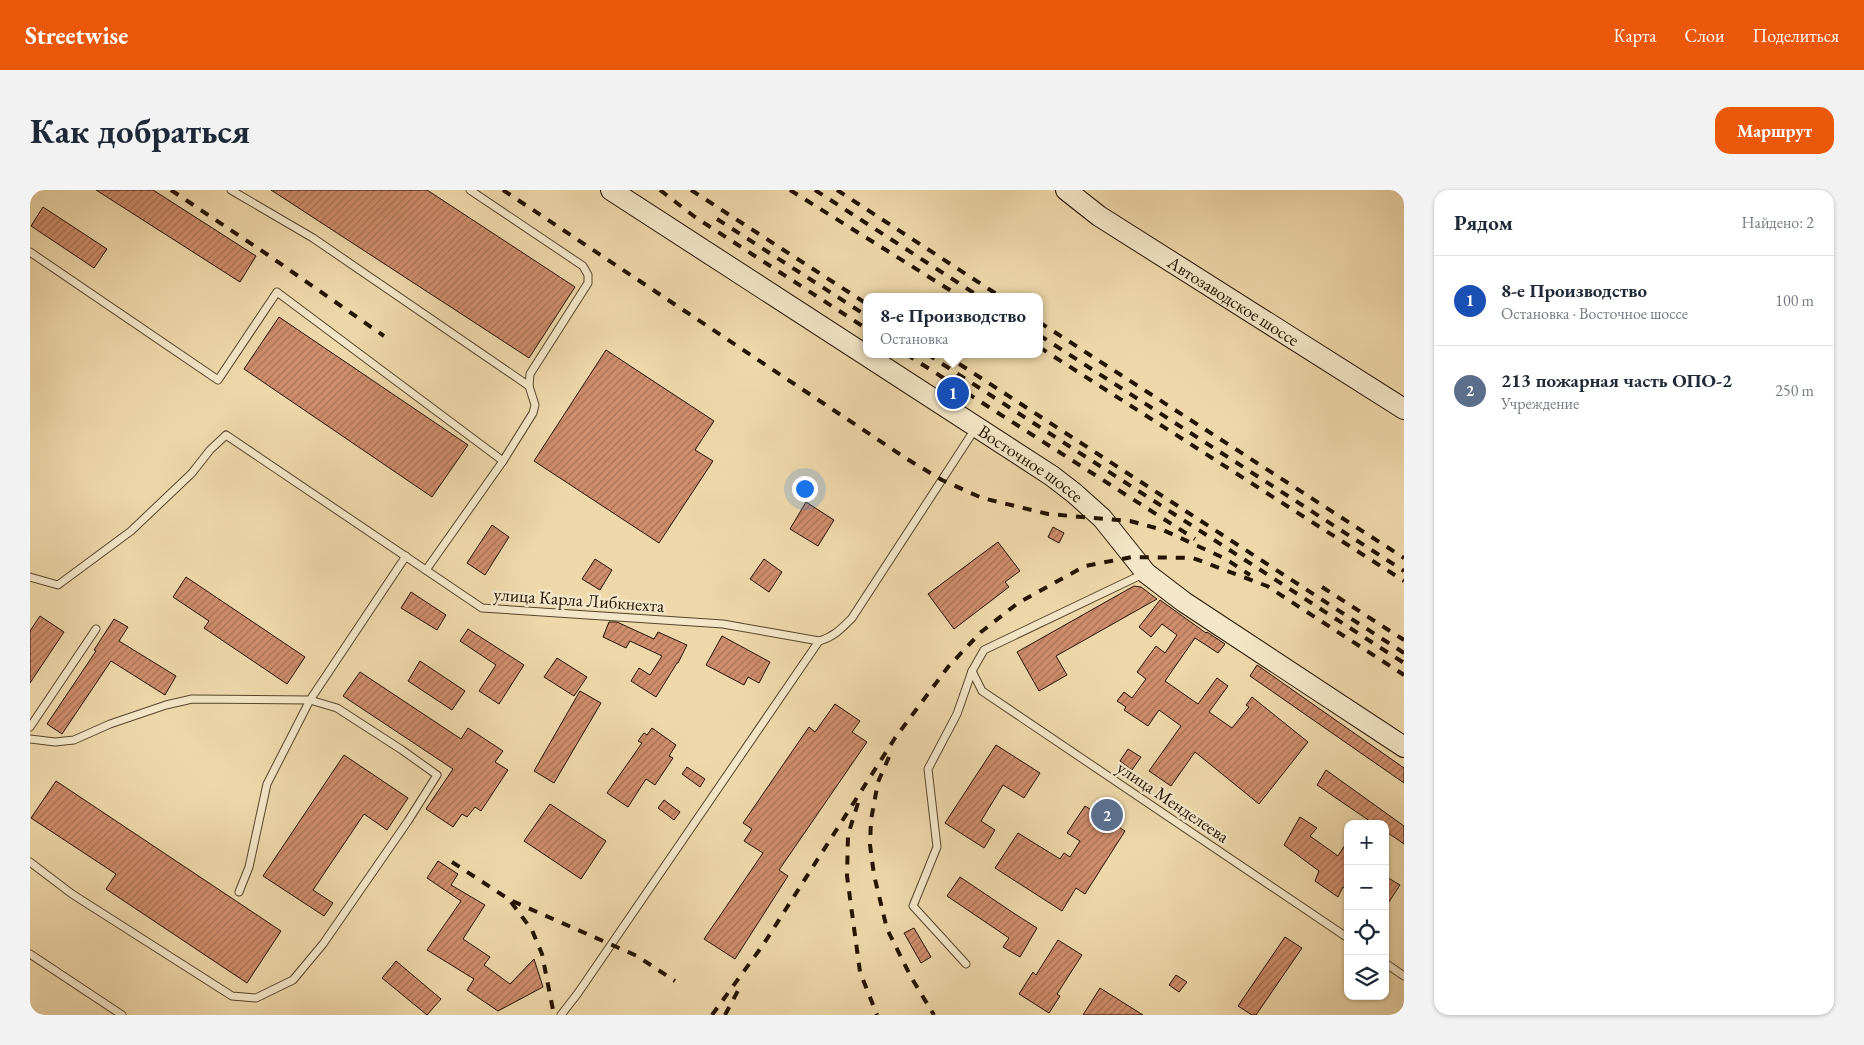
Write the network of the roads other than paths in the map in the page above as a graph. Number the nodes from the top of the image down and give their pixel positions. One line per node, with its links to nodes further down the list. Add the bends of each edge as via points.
1 (231, 190): 8 (lane, via 313,238)
2 (470, 190): 8 (lane, via 583,266 588,275 588,283 530,374)
3 (611, 190): 6 (street, Восточное шоссе)
4 (1066, 190): 9 (street, Автозаводское шоссе, via 1099,216)
5 (30, 252): 11 (lane, via 218,380 277,292)
6 (863, 354)
7 (870, 358): 10 (street, Восточное шоссе)
8 (529, 386): 11 (lane, via 535,405 533,413)
9 (1404, 408)
10 (976, 427): 14 (street, Восточное шоссе, via 1074,493 1102,518); 17 (lane, via 858,609 836,634)
11 (503, 460): 13 (lane)
12 (406, 556): 13 (lane, улица Карла Либкнехта); 15 (lane, улица Карла Либкнехта, via 226,435 192,473 131,531 58,585); 19 (lane)
13 (426, 570): 17 (lane, улица Карла Либкнехта, via 482,608 723,624)
14 (1146, 574): 18 (lane, via 984,650); 22 (street, Восточное шоссе)
15 (30, 577)
16 (96, 629): 20 (lane)
17 (819, 640): 31 (lane)
18 (972, 672): 25 (lane, улица Менделеева, via 982,692); 27 (lane, via 957,714 928,769 937,847 913,906)
19 (310, 700): 21 (lane, via 192,700 166,705 74,740); 23 (lane, via 337,708 437,775 323,944 293,980 256,998 232,996 72,894); 24 (lane, via 267,784 250,867)
20 (30, 727)
21 (30, 739)
22 (1404, 748)
23 (30, 862)
24 (239, 892)
25 (1344, 935)
26 (30, 954): 30 (lane)
27 (966, 964)
28 (1389, 967): 29 (lane)
29 (1404, 976)
30 (122, 1015)
31 (561, 1015)

